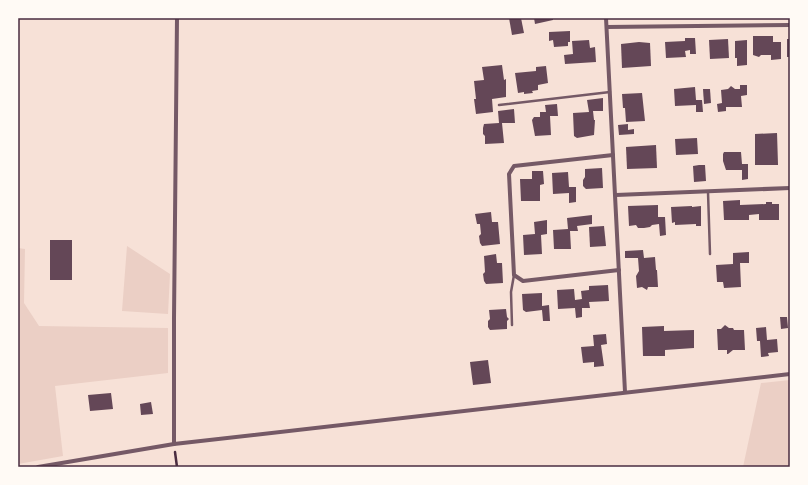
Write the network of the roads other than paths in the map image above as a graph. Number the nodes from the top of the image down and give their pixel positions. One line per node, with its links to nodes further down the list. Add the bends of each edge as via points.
1 (178, 18): 17 (street)
2 (606, 18): 4 (street)
3 (790, 25): 4 (street)
4 (607, 27): 5 (street)
5 (610, 92): 6 (lane); 7 (street)
6 (499, 105)
7 (613, 155): 10 (street); 13 (street, via 514,166 509,174)
8 (790, 188): 9 (street)
9 (708, 191): 10 (street); 11 (lane)
10 (616, 195): 12 (street)
11 (710, 254)
12 (619, 270): 13 (street, via 523,281); 16 (street)
13 (514, 275): 14 (lane, via 511,292)
14 (512, 325)
15 (790, 374): 16 (street)
16 (625, 392): 17 (street)
17 (174, 444): 18 (street)
18 (38, 467)

